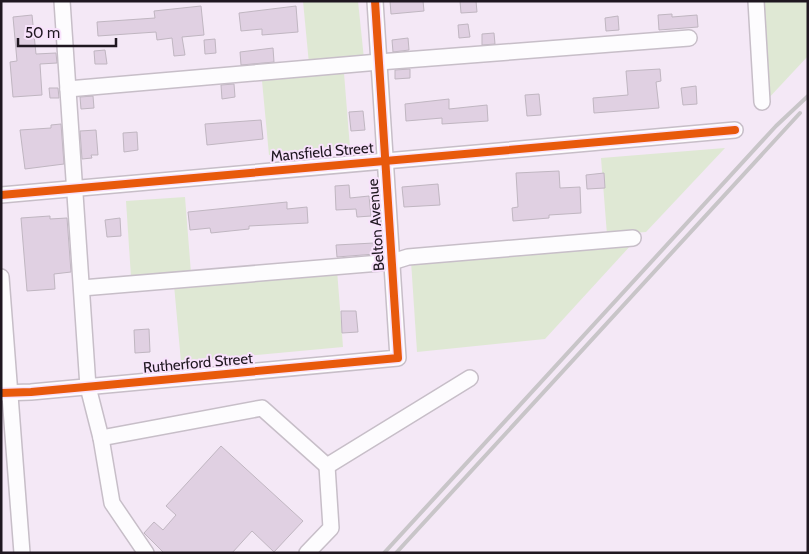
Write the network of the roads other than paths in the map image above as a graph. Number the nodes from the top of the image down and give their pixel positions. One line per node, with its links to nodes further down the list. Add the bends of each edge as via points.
1 (62, 1): 6 (street)
2 (375, 1): 5 (street, Belton Avenue)
3 (756, 1): 7 (street)
4 (689, 38): 5 (street)
5 (379, 62): 6 (street); 9 (street, Belton Avenue)
6 (68, 89): 10 (street)
7 (762, 102)
8 (735, 130): 9 (street, Mansfield Street)
9 (386, 161): 10 (street, Mansfield Street); 13 (street, Belton Avenue)
10 (75, 188): 11 (street, Mansfield Street); 15 (street)
11 (1, 195)
12 (633, 238): 13 (street, via 408,257)
13 (392, 262): 15 (street); 17 (street, Belton Avenue)
14 (1, 277): 16 (street)
15 (82, 288): 19 (street)
16 (2, 297): 20 (street)
17 (398, 358): 19 (street, Rutherford Street)
18 (470, 378): 22 (street)
19 (88, 387): 20 (street, Rutherford Street); 21 (street)
20 (6, 393): 23 (street)
21 (101, 438): 22 (street, via 262,408); 24 (street, via 112,503)
22 (327, 466): 25 (street, via 331,528)
23 (22, 553)
24 (146, 553)
25 (307, 553)

